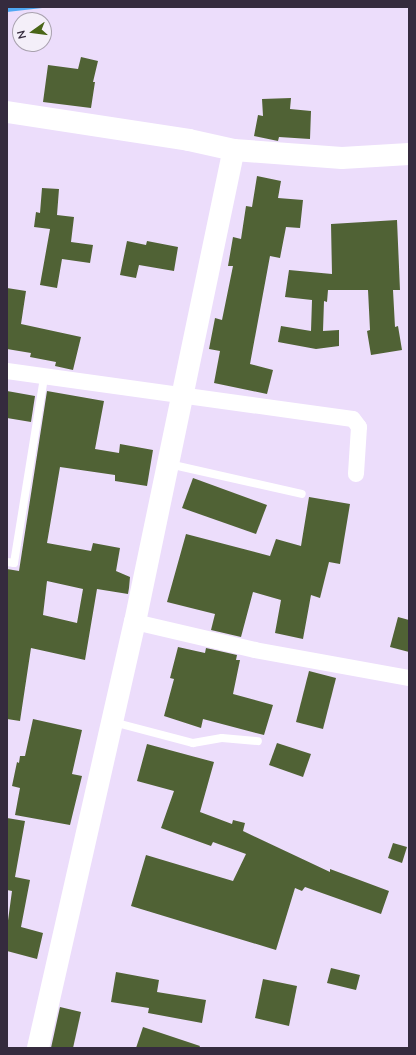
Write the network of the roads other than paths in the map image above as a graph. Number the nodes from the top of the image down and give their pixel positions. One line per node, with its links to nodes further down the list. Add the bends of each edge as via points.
1 (7, 112): 2 (main road, via 189,140)
2 (234, 150): 3 (main road, via 342,158); 6 (main road)
3 (409, 154)
4 (7, 371): 5 (street)
5 (44, 376): 6 (street); 10 (lane, via 14,563)
6 (182, 397): 7 (main road); 8 (street, via 353,419 359,427)
7 (168, 464): 9 (lane); 11 (main road)
8 (356, 474)
9 (302, 494)
10 (7, 562)
11 (135, 622): 12 (street, via 255,650); 13 (main road)
12 (409, 678)
13 (112, 722): 14 (lane, via 193,743 222,738); 15 (main road)
14 (258, 741)
15 (38, 1048)

